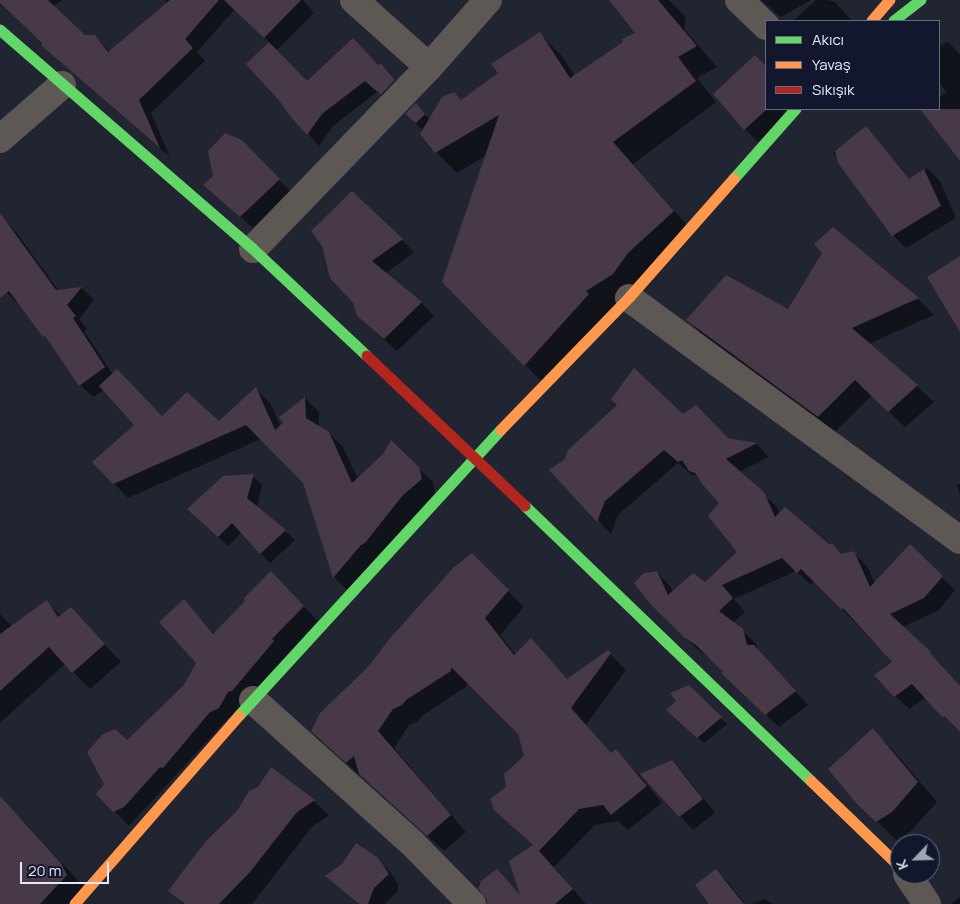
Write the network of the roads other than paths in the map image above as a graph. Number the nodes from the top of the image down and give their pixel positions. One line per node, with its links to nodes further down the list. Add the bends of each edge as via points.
1 (354, 0): 10 (street)
2 (488, 0): 10 (street)
3 (740, 0): 8 (street)
4 (890, 0): 6 (street)
5 (921, 0): 7 (street)
6 (873, 20)
7 (895, 20)
8 (765, 25)
9 (0, 30): 11 (street)
10 (429, 67): 14 (street)
11 (62, 85): 13 (street); 14 (street)
12 (795, 110): 15 (street)
13 (0, 140)
14 (253, 249): 16 (street)
15 (629, 298): 16 (street); 17 (street)
16 (475, 458): 18 (street); 19 (street)
17 (960, 540)
18 (253, 700): 21 (street); 22 (street, via 412,843)
19 (890, 857)
20 (914, 884): 23 (street)
21 (75, 904)
22 (472, 904)
23 (927, 904)

